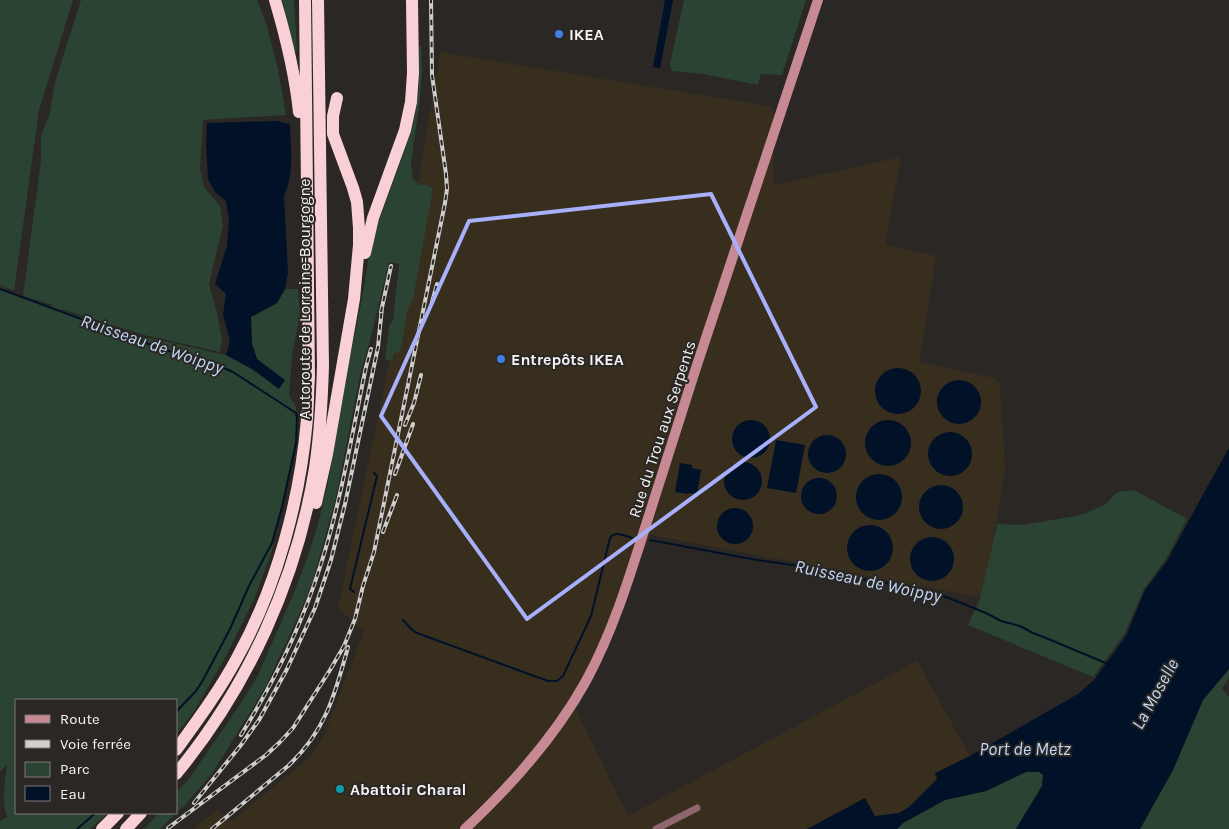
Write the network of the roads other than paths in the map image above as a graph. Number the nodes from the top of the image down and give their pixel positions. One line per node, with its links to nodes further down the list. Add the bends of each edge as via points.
1 (275, 0): 7 (highway, via 290,53 301,134)
2 (305, 0): 7 (highway, Autoroute de Lorraine-Bourgogne)
3 (318, 0): 9 (highway, Autoroute de Lorraine-Bourgogne, via 322,402 310,492)
4 (412, 0): 8 (highway, via 413,73 405,130 373,218)
5 (818, 0): 17 (street, Rue du Trou aux Serpents, via 611,628 586,682 557,727 509,786)
6 (337, 98): 8 (highway, via 334,134 358,209 359,245)
7 (307, 143): 10 (highway, Autoroute de Lorraine-Bourgogne, via 310,330 307,419 289,525 262,608 237,658)
8 (354, 298): 9 (highway, via 312,521 292,575)
9 (282, 591): 11 (highway, Autoroute de Lorraine-Bourgogne, via 234,693)
10 (178, 747)
11 (178, 771)
12 (697, 808): 18 (street)
13 (117, 814): 15 (highway)
14 (141, 814): 16 (highway)
15 (102, 829)
16 (126, 829)
17 (465, 829)
18 (656, 829)

